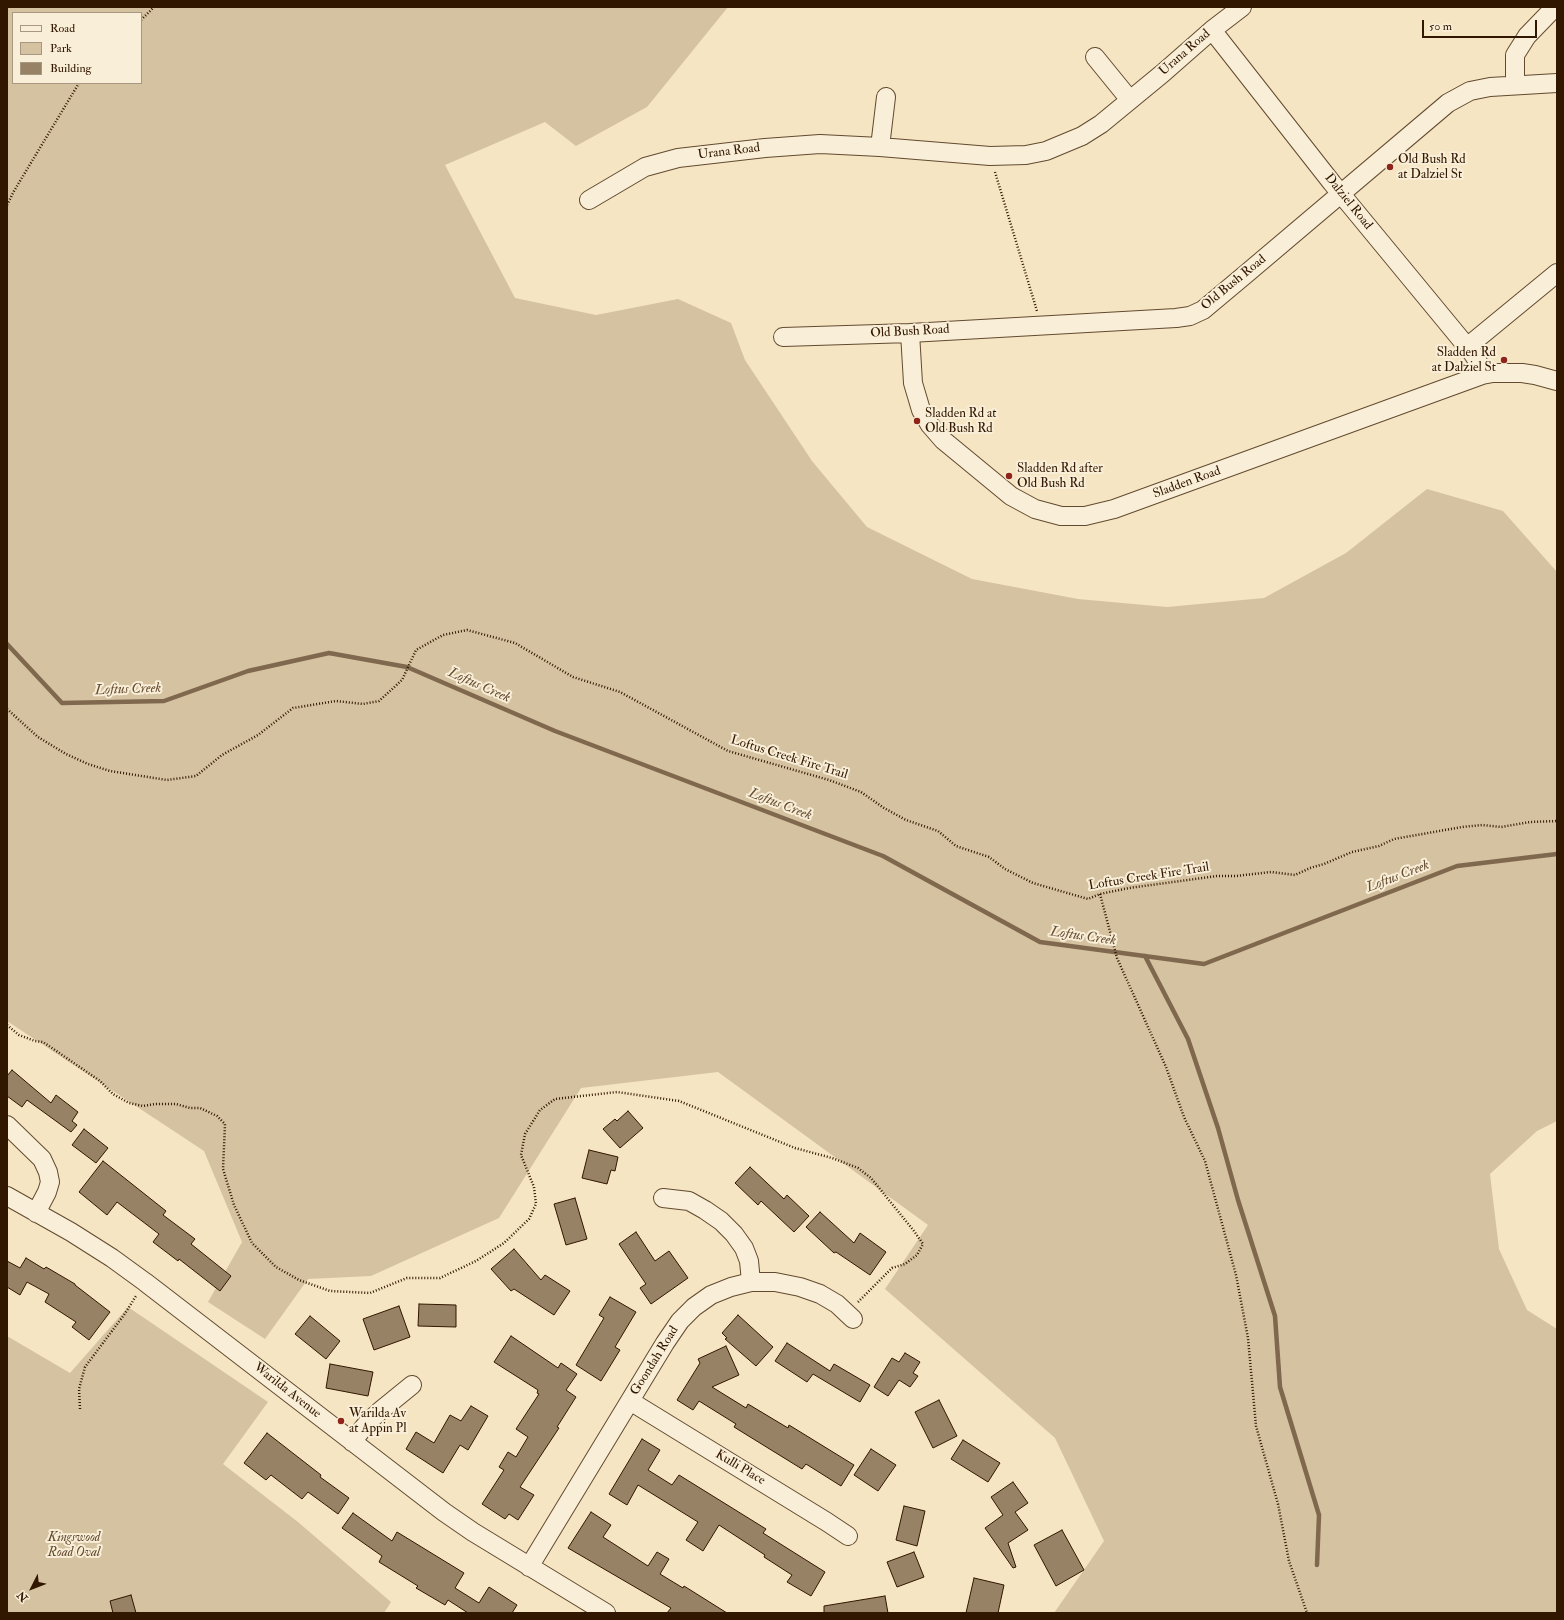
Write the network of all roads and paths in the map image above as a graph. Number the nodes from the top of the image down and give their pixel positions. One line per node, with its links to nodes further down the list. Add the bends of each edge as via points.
1 (154, 7): 4 (path)
2 (1242, 7): 5 (street, Urana Road)
3 (1555, 7): 9 (street, via 1527,36 1515,55)
4 (142, 19)
5 (1212, 30): 11 (street, Urana Road); 14 (street, Dalziel Road)
6 (1095, 57): 11 (street)
7 (1557, 83): 9 (street, Old Bush Road)
8 (78, 84): 16 (path)
9 (1515, 85): 14 (street, Old Bush Road, via 1470,92 1448,103)
10 (886, 96): 12 (street)
11 (1130, 100): 13 (street, Urana Road, via 1100,124 1064,144 1026,155)
12 (880, 147): 13 (street, Urana Road); 15 (street, Urana Road, via 820,144 678,158 645,167)
13 (990, 156): 18 (path)
14 (1342, 194): 19 (street, Old Bush Road, via 1202,310 1190,316); 21 (street, Dalziel Road)
15 (588, 200)
16 (7, 204)
17 (1557, 274): 21 (street)
18 (1038, 311)
19 (910, 333): 20 (street, Old Bush Road); 22 (street, Sladden Road, via 914,383 921,410 930,425 943,440 1011,496 1035,509 1061,516 1085,516 1114,509)
20 (783, 338)
21 (1467, 347): 22 (street, Dalziel Road, via 1478,362)
22 (1482, 375): 23 (street, Sladden Road, via 1522,373)
23 (1557, 381)
24 (7, 709): 26 (path, Loftus Creek Fire Trail, via 38,737 88,764 110,771 167,780 196,776 222,755 258,735 292,708 336,701 363,704 379,701 402,680 416,650 443,635 467,630 515,643 573,677 620,692 728,751 829,780 861,792 901,817 938,831 956,846 989,856 1006,869 1033,883 1088,898)
25 (1557, 821): 26 (path, Loftus Creek Fire Trail, via 1530,822 1501,828 1482,825 1462,827 1394,839 1379,846 1352,852 1295,876 1271,872 1217,876)
26 (1100, 894): 42 (path, via 1117,958 1205,1161 1236,1275 1247,1330 1256,1426 1278,1504 1289,1561)
27 (7, 1025): 34 (path, via 19,1035 43,1042 129,1103 143,1106 176,1104 200,1108 217,1116 225,1124 223,1169 234,1205 252,1243 276,1267 299,1280 330,1291 370,1293 407,1278 440,1278 476,1261 504,1242 529,1219 536,1204 534,1186 521,1155 525,1134 540,1110 555,1099 617,1092 679,1101 795,1148 858,1168 872,1178 923,1244 917,1254 905,1264 892,1268)
28 (7, 1125): 31 (street, via 42,1159 48,1172 50,1182)
29 (7, 1196): 31 (street, Warilda Avenue)
30 (663, 1198): 33 (street, via 689,1201 721,1221 744,1248 749,1261)
31 (36, 1213): 32 (street, Warilda Avenue, via 112,1258)
32 (145, 1282): 37 (path, via 124,1315 84,1367 78,1389); 38 (street, Warilda Avenue)
33 (751, 1282): 34 (street, Goondah Road, via 775,1282 800,1287 820,1294); 36 (street, Goondah Road, via 711,1295 694,1307 680,1321)
34 (850, 1316)
35 (412, 1385): 38 (street, via 372,1418)
36 (630, 1402): 39 (street, Kulli Place); 40 (street, Goondah Road)
37 (80, 1410)
38 (352, 1442): 40 (street, Warilda Avenue, via 444,1512)
39 (848, 1536)
40 (529, 1567): 41 (street, Warilda Avenue)
41 (606, 1613)
42 (1307, 1613)

